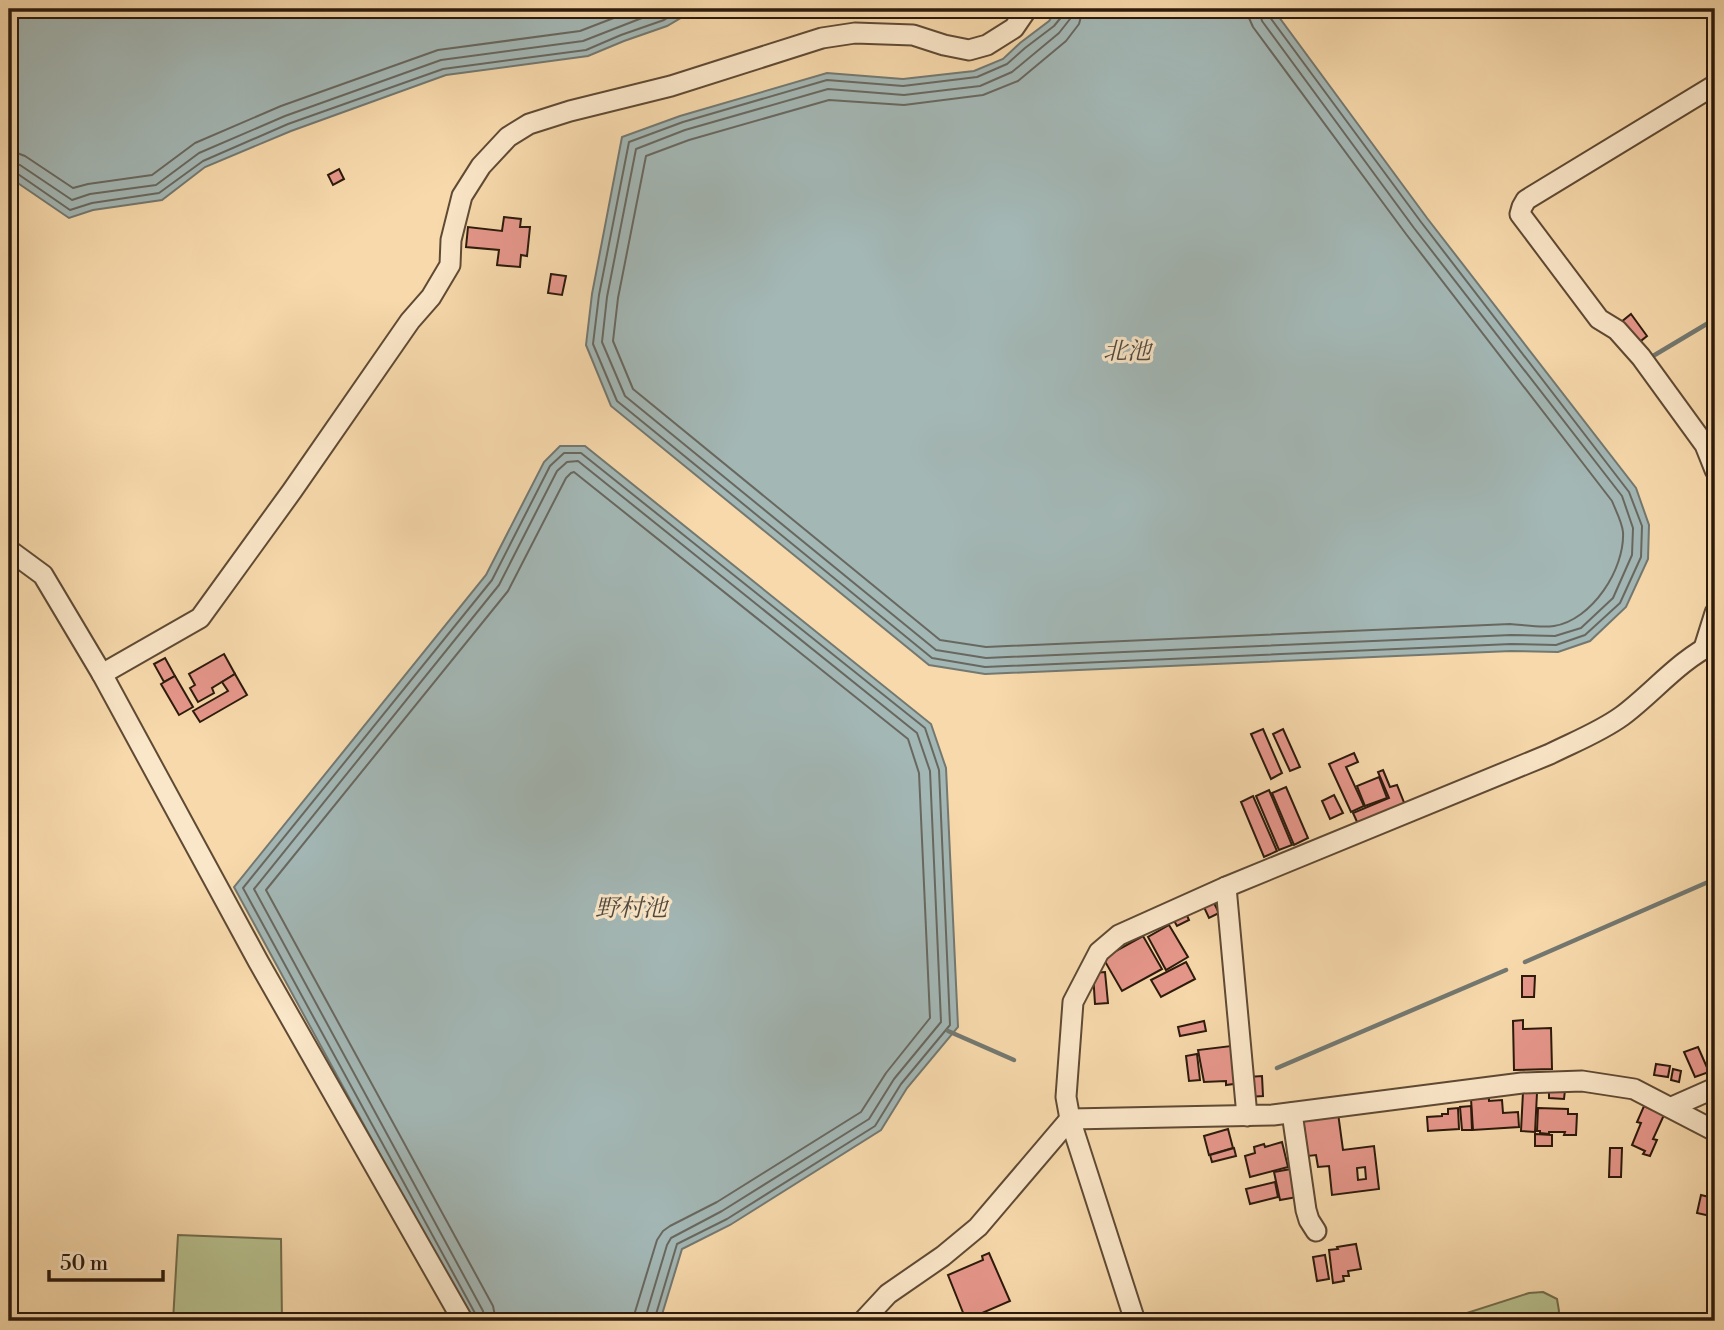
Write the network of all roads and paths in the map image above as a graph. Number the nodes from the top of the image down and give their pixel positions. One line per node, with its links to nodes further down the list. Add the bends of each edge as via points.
1 (1027, 9): 7 (street, via 1014,28 969,50 913,35 855,33 822,38 671,86 570,111 529,124 508,137 462,196 450,265 431,297 200,618)
2 (1715, 85): 3 (street, via 1526,200 1520,214 1599,319 1617,330 1641,356 1705,445)
3 (1715, 470)
4 (9, 550): 7 (street, via 43,575)
5 (1715, 612): 6 (street)
6 (1710, 645): 8 (street, via 1592,734)
7 (102, 674): 16 (street, via 265,974)
8 (1226, 887): 12 (street); 13 (street, via 1119,935 1099,952 1073,1002 1066,1097)
9 (1715, 1088): 10 (street)
10 (1672, 1107): 11 (street, via 1634,1089 1582,1081 1522,1083); 14 (street)
11 (1292, 1113): 12 (street); 15 (street, via 1306,1210)
12 (1247, 1116): 13 (street)
13 (1070, 1119): 17 (street, via 978,1227 888,1294); 18 (street)
14 (1715, 1131)
15 (1316, 1231)
16 (463, 1321)
17 (863, 1321)
18 (1135, 1321)

